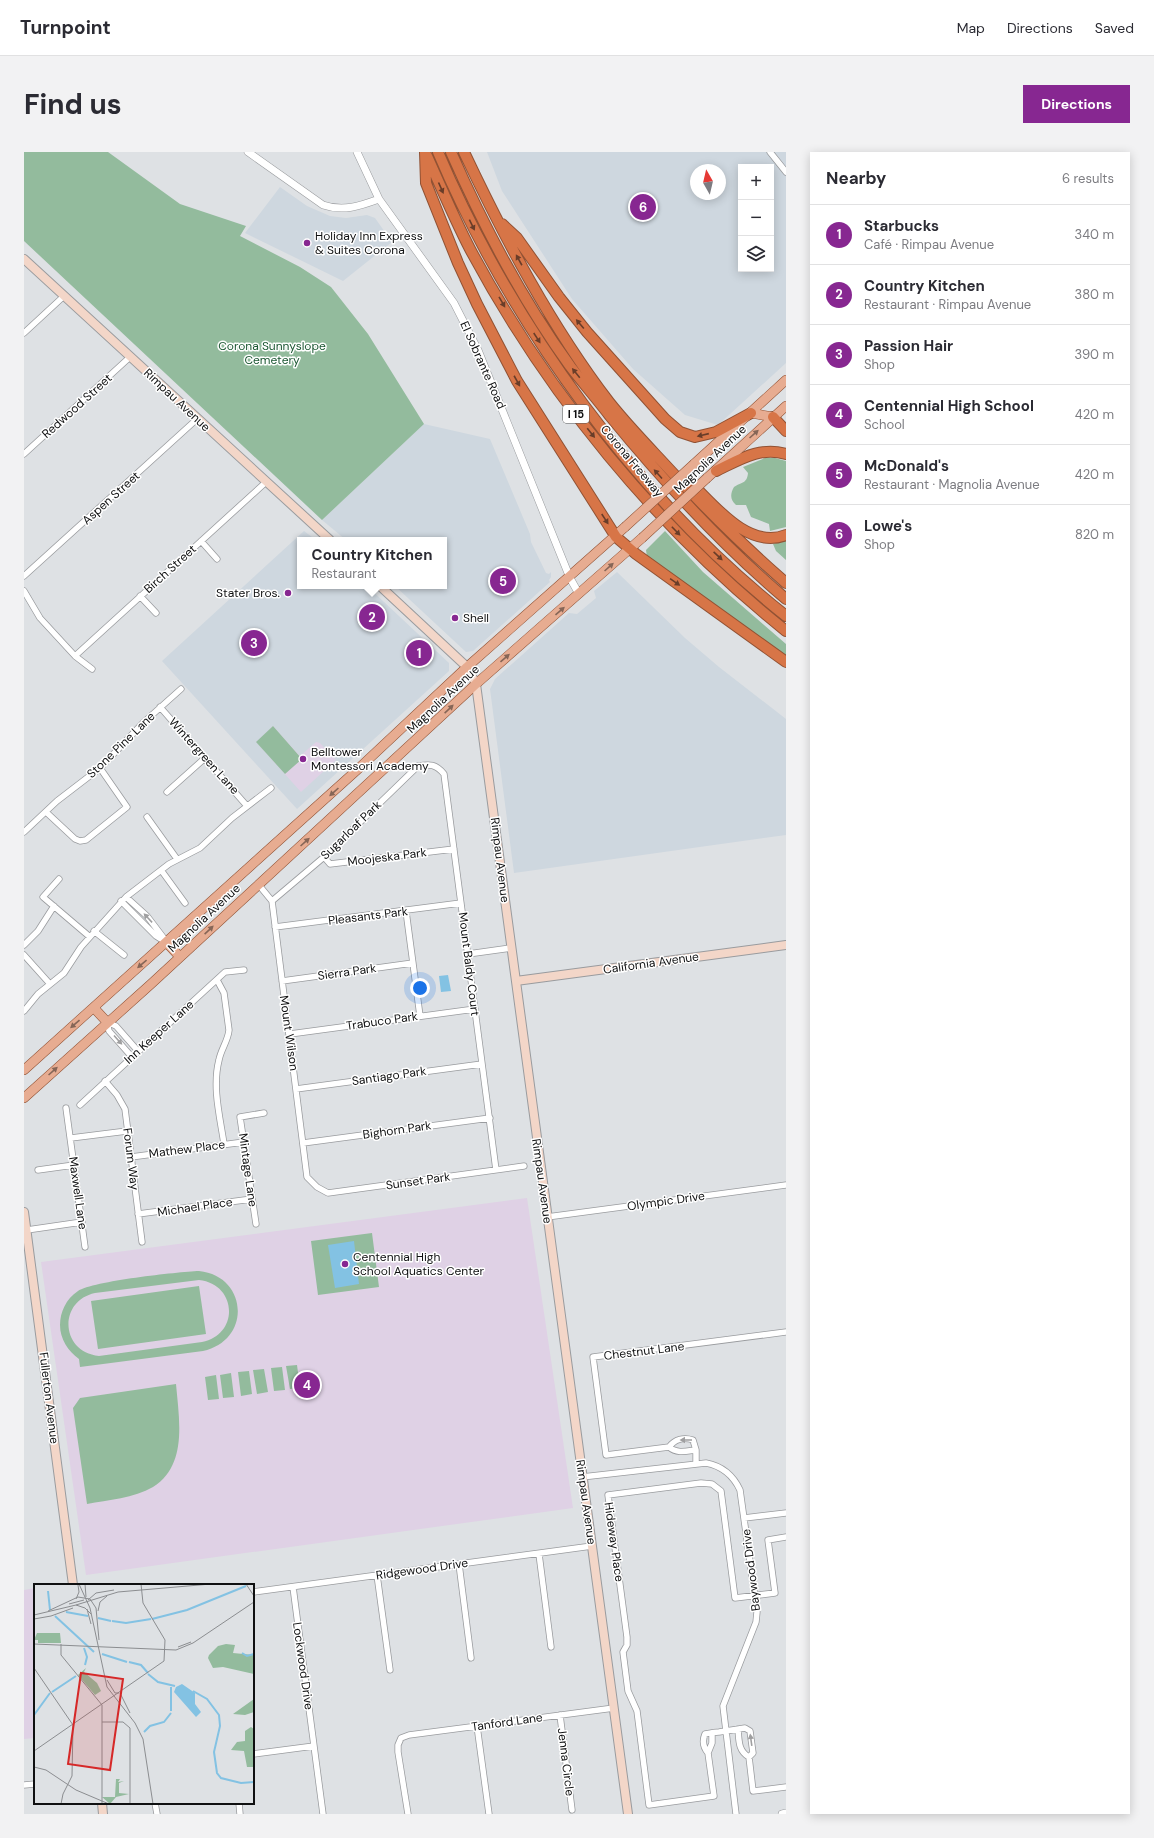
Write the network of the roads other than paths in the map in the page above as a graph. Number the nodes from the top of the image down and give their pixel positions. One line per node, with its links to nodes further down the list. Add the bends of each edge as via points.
1 (248, 152): 9 (street, via 323,205 332,208 356,208)
2 (357, 152): 9 (street, El Sobrante Road)
3 (425, 152): 28 (highway, one-way to 28, via 426,183 477,304 517,381); 42 (highway, Corona Freeway / I 15, one-way to 42, via 470,249 520,333 577,415 636,489 704,560)
4 (438, 152): 41 (highway, one-way to 41, via 498,275 566,382 626,458 687,526 717,556)
5 (452, 152): 39 (highway, one-way to 5, via 701,521 645,459 570,366 505,263 476,208)
6 (464, 152): 10 (highway, Corona Freeway)
7 (770, 152): 8 (street)
8 (786, 172)
9 (379, 199): 33 (street, El Sobrante Road, via 454,303 466,325)
10 (495, 218): 17 (highway, one-way to 10, via 716,432 695,437 680,432 665,419 587,332 559,298 517,238); 21 (highway, Corona Freeway, one-way to 10, via 609,402 578,357)
11 (24, 259): 12 (main road, Rimpau Avenue)
12 (64, 296): 13 (street); 14 (main road, Rimpau Avenue)
13 (24, 333)
14 (130, 357): 19 (main road, Rimpau Avenue); 22 (street, Redwood Street)
15 (786, 380): 17 (main road, Magnolia Avenue)
16 (786, 406): 18 (main road, Magnolia Avenue)
17 (751, 413): 18 (main road, Magnolia Avenue); 28 (main road, Magnolia Avenue, bridge)
18 (773, 417): 20 (highway); 24 (main road, Magnolia Avenue, one-way to 18)
19 (197, 419): 25 (main road, Rimpau Avenue); 32 (street, Aspen Street)
20 (786, 431)
21 (651, 449): 26 (highway, via 666,458 730,521 752,535); 34 (highway, Corona Freeway, via 740,543)
22 (24, 454)
23 (786, 454): 24 (highway, via 775,450 754,452)
24 (716, 471): 30 (main road, Magnolia Avenue, bridge)
25 (266, 482): 27 (main road, Rimpau Avenue); 29 (street, Birch Street)
26 (786, 535)
27 (327, 537)
28 (616, 537): 30 (highway); 33 (main road, Magnolia Avenue)
29 (201, 541): 31 (street); 38 (street, Birch Street)
30 (630, 549): 37 (main road, Magnolia Avenue, one-way to 30); 44 (highway, one-way to 44)
31 (217, 559)
32 (24, 576)
33 (570, 578): 37 (street, El Sobrante Road); 45 (main road, Magnolia Avenue)
34 (786, 583)
35 (383, 589): 45 (main road, Rimpau Avenue)
36 (24, 591): 43 (street, via 40,618)
37 (579, 594): 47 (main road, Magnolia Avenue, one-way to 37)
38 (140, 596): 40 (street); 43 (street, Birch Street)
39 (786, 599)
40 (156, 614)
41 (786, 616)
42 (786, 630)
43 (75, 656): 46 (street)
44 (786, 662)
45 (467, 667): 47 (main road, Rimpau Avenue); 52 (main road, Magnolia Avenue)
46 (92, 669)
47 (476, 684): 54 (main road, Magnolia Avenue, one-way to 47); 80 (main road, Rimpau Avenue)
48 (181, 689): 49 (street, Stone Pine Lane)
49 (160, 708): 50 (street, Wintergreen Lane); 53 (street, Stone Pine Lane)
50 (205, 758): 56 (street); 57 (street, Wintergreen Lane)
51 (431, 764): 61 (street, Mount Baldy Court, via 444,774); 62 (street, Sugarloaf Park, via 418,766)
52 (362, 766): 54 (main road); 77 (main road, Magnolia Avenue, one-way to 77)
53 (100, 768): 58 (street, Stone Pine Lane); 58 (street, via 127,806 86,840 75,840)
54 (376, 778): 66 (main road, Magnolia Avenue, one-way to 54)
55 (272, 788): 57 (street)
56 (167, 792)
57 (247, 806): 63 (street, via 200,848)
58 (46, 812): 60 (street, Stone Pine Lane)
59 (146, 817): 63 (street)
60 (24, 832)
61 (454, 849): 62 (street, Moojeska Park, via 330,864); 71 (street, Mount Baldy Court)
62 (324, 857): 69 (street, Sugarloaf Park)
63 (177, 859): 64 (street)
64 (162, 870): 67 (street); 70 (street)
65 (59, 878): 72 (street, via 43,897)
66 (258, 884): 69 (street); 84 (main road, Magnolia Avenue, one-way to 66)
67 (126, 897): 68 (street); 77 (street, one-way to 67, via 147,916)
68 (120, 901): 75 (street); 77 (street, via 156,936)
69 (272, 901): 74 (street, Mount Wilson)
70 (185, 903)
71 (461, 903): 73 (street, Pleasants Park); 81 (street, Mount Baldy Court)
72 (54, 906): 76 (street); 78 (street, via 38,931)
73 (406, 911): 74 (street, Pleasants Park); 85 (street)
74 (275, 927): 88 (street, Mount Wilson)
75 (94, 931): 76 (street); 83 (street)
76 (90, 937): 90 (street, via 64,973)
77 (167, 943): 84 (main road); 91 (main road, Magnolia Avenue, one-way to 91)
78 (24, 945)
79 (786, 945): 89 (main road, California Avenue)
80 (511, 948): 81 (street); 89 (main road, Rimpau Avenue)
81 (468, 954): 92 (street, Mount Baldy Court)
82 (24, 955): 90 (street)
83 (124, 955)
84 (180, 956): 95 (main road, Magnolia Avenue)
85 (413, 963): 88 (street, Sierra Park); 94 (street)
86 (244, 970): 87 (street, Inn Keeper Lane, via 225,972)
87 (217, 980): 97 (street, Inn Keeper Lane); 112 (street, via 224,993 229,1030 229,1036 218,1060 216,1081)
88 (282, 980): 96 (street, Mount Wilson)
89 (516, 981): 123 (main road, Rimpau Avenue)
90 (50, 984): 93 (street)
91 (94, 1008): 95 (main road); 100 (main road, Magnolia Avenue, one-way to 100)
92 (475, 1008): 94 (street, Trabuco Park); 99 (street, Mount Baldy Court)
93 (24, 1011)
94 (420, 1016): 96 (street, Trabuco Park)
95 (107, 1022): 97 (street, via 116,1026); 98 (street, one-way to 98, via 109,1031); 103 (main road, Magnolia Avenue, one-way to 95)
96 (290, 1034): 102 (street, Mount Wilson)
97 (138, 1051): 98 (street, Inn Keeper Lane)
98 (132, 1057): 101 (street, Inn Keeper Lane)
99 (482, 1064): 102 (street, Santiago Park); 107 (street, Mount Baldy Court)
100 (24, 1070)
101 (105, 1081): 104 (street, Inn Keeper Lane); 108 (street, Forum Way, via 121,1102)
102 (296, 1089): 111 (street, Mount Wilson)
103 (24, 1098)
104 (80, 1105)
105 (66, 1108): 109 (street)
106 (264, 1113): 110 (street, Mintage Lane, via 240,1117)
107 (490, 1118): 111 (street, Bighorn Park); 117 (street, Mount Baldy Court)
108 (128, 1131): 109 (street); 113 (street, Forum Way)
109 (71, 1138): 114 (street, Maxwell Lane)
110 (244, 1142): 112 (street, Mathew Place); 120 (street, Mintage Lane)
111 (303, 1143): 118 (street, Mount Wilson, via 307,1177)
112 (224, 1144): 113 (street, Mathew Place)
113 (131, 1156): 122 (street, Forum Way)
114 (74, 1165): 116 (street); 124 (street, Maxwell Lane)
115 (524, 1166): 117 (street, Sunset Park)
116 (38, 1170)
117 (496, 1170): 118 (street, Sunset Park, via 328,1193)
118 (314, 1185)
119 (786, 1185): 123 (street, Olympic Drive)
120 (252, 1199): 122 (street, Michael Place); 125 (street, Mintage Lane)
121 (24, 1212): 126 (main road, Fullerton Avenue)
122 (138, 1214): 127 (street, Forum Way)
123 (547, 1217): 133 (main road, Rimpau Avenue)
124 (82, 1222): 126 (street); 128 (street, Maxwell Lane)
125 (256, 1224)
126 (26, 1230): 141 (main road, Fullerton Avenue)
127 (142, 1242)
128 (85, 1247)
129 (786, 1332): 130 (street, Chestnut Lane, via 592,1357 606,1455)
130 (670, 1446): 131 (street, Chestnut Lane, via 673,1451 679,1452); 131 (street, Chestnut Lane, one-way to 130, via 693,1440 689,1439 673,1442)
131 (696, 1450): 132 (street)
132 (696, 1463): 133 (street, Baywood Drive); 135 (street, Baywood Drive, via 718,1466 734,1479 742,1498)
133 (582, 1478): 137 (main road, Rimpau Avenue)
134 (786, 1513): 135 (street)
135 (744, 1518): 144 (street, Baywood Drive)
136 (786, 1537): 144 (street, via 768,1540 775,1593)
137 (592, 1546): 138 (street, Ridgewood Drive); 148 (main road, Rimpau Avenue)
138 (539, 1554): 139 (street, Ridgewood Drive); 145 (street)
139 (459, 1564): 140 (street, Ridgewood Drive); 146 (street)
140 (377, 1575): 142 (street, Ridgewood Drive); 147 (street)
141 (73, 1584)
142 (292, 1587): 143 (street, Ridgewood Drive); 154 (street, Lockwood Drive)
143 (254, 1592)
144 (755, 1595): 152 (street, Baywood Drive, via 756,1622 723,1706); 155 (street, Hideway Place, via 735,1598 721,1492 715,1485 701,1483 608,1495 627,1637 627,1645 623,1652 628,1691 637,1711 649,1805 714,1796)
145 (551, 1647)
146 (471, 1658)
147 (390, 1670)
148 (614, 1708): 149 (street, Tanford Lane); 171 (main road, Rimpau Avenue)
149 (560, 1715): 150 (street, Tanford Lane); 164 (street, Jenna Circle)
150 (477, 1726): 169 (street, Tanford Lane, via 401,1738 398,1752); 170 (street)
151 (738, 1729): 152 (street); 157 (street, via 740,1747 743,1754); 157 (street, one-way to 151, via 753,1753 750,1731 745,1728)
152 (725, 1731): 153 (street); 172 (street, Baywood Drive)
153 (712, 1733): 155 (street); 155 (street, via 705,1734 702,1740)
154 (314, 1746): 156 (street); 168 (street, Lockwood Drive)
155 (708, 1753)
156 (254, 1754)
157 (749, 1757): 160 (street, via 753,1791)
158 (34, 1784): 159 (street)
159 (24, 1785)
160 (786, 1786)
161 (102, 1804): 165 (main road)
162 (155, 1804): 166 (street)
163 (239, 1804): 167 (street)
164 (572, 1810)
165 (103, 1814)
166 (157, 1814)
167 (240, 1814)
168 (323, 1814)
169 (408, 1814)
170 (489, 1814)
171 (628, 1814)
172 (736, 1814)
173 (782, 1814): 174 (street)
174 (786, 1814)

